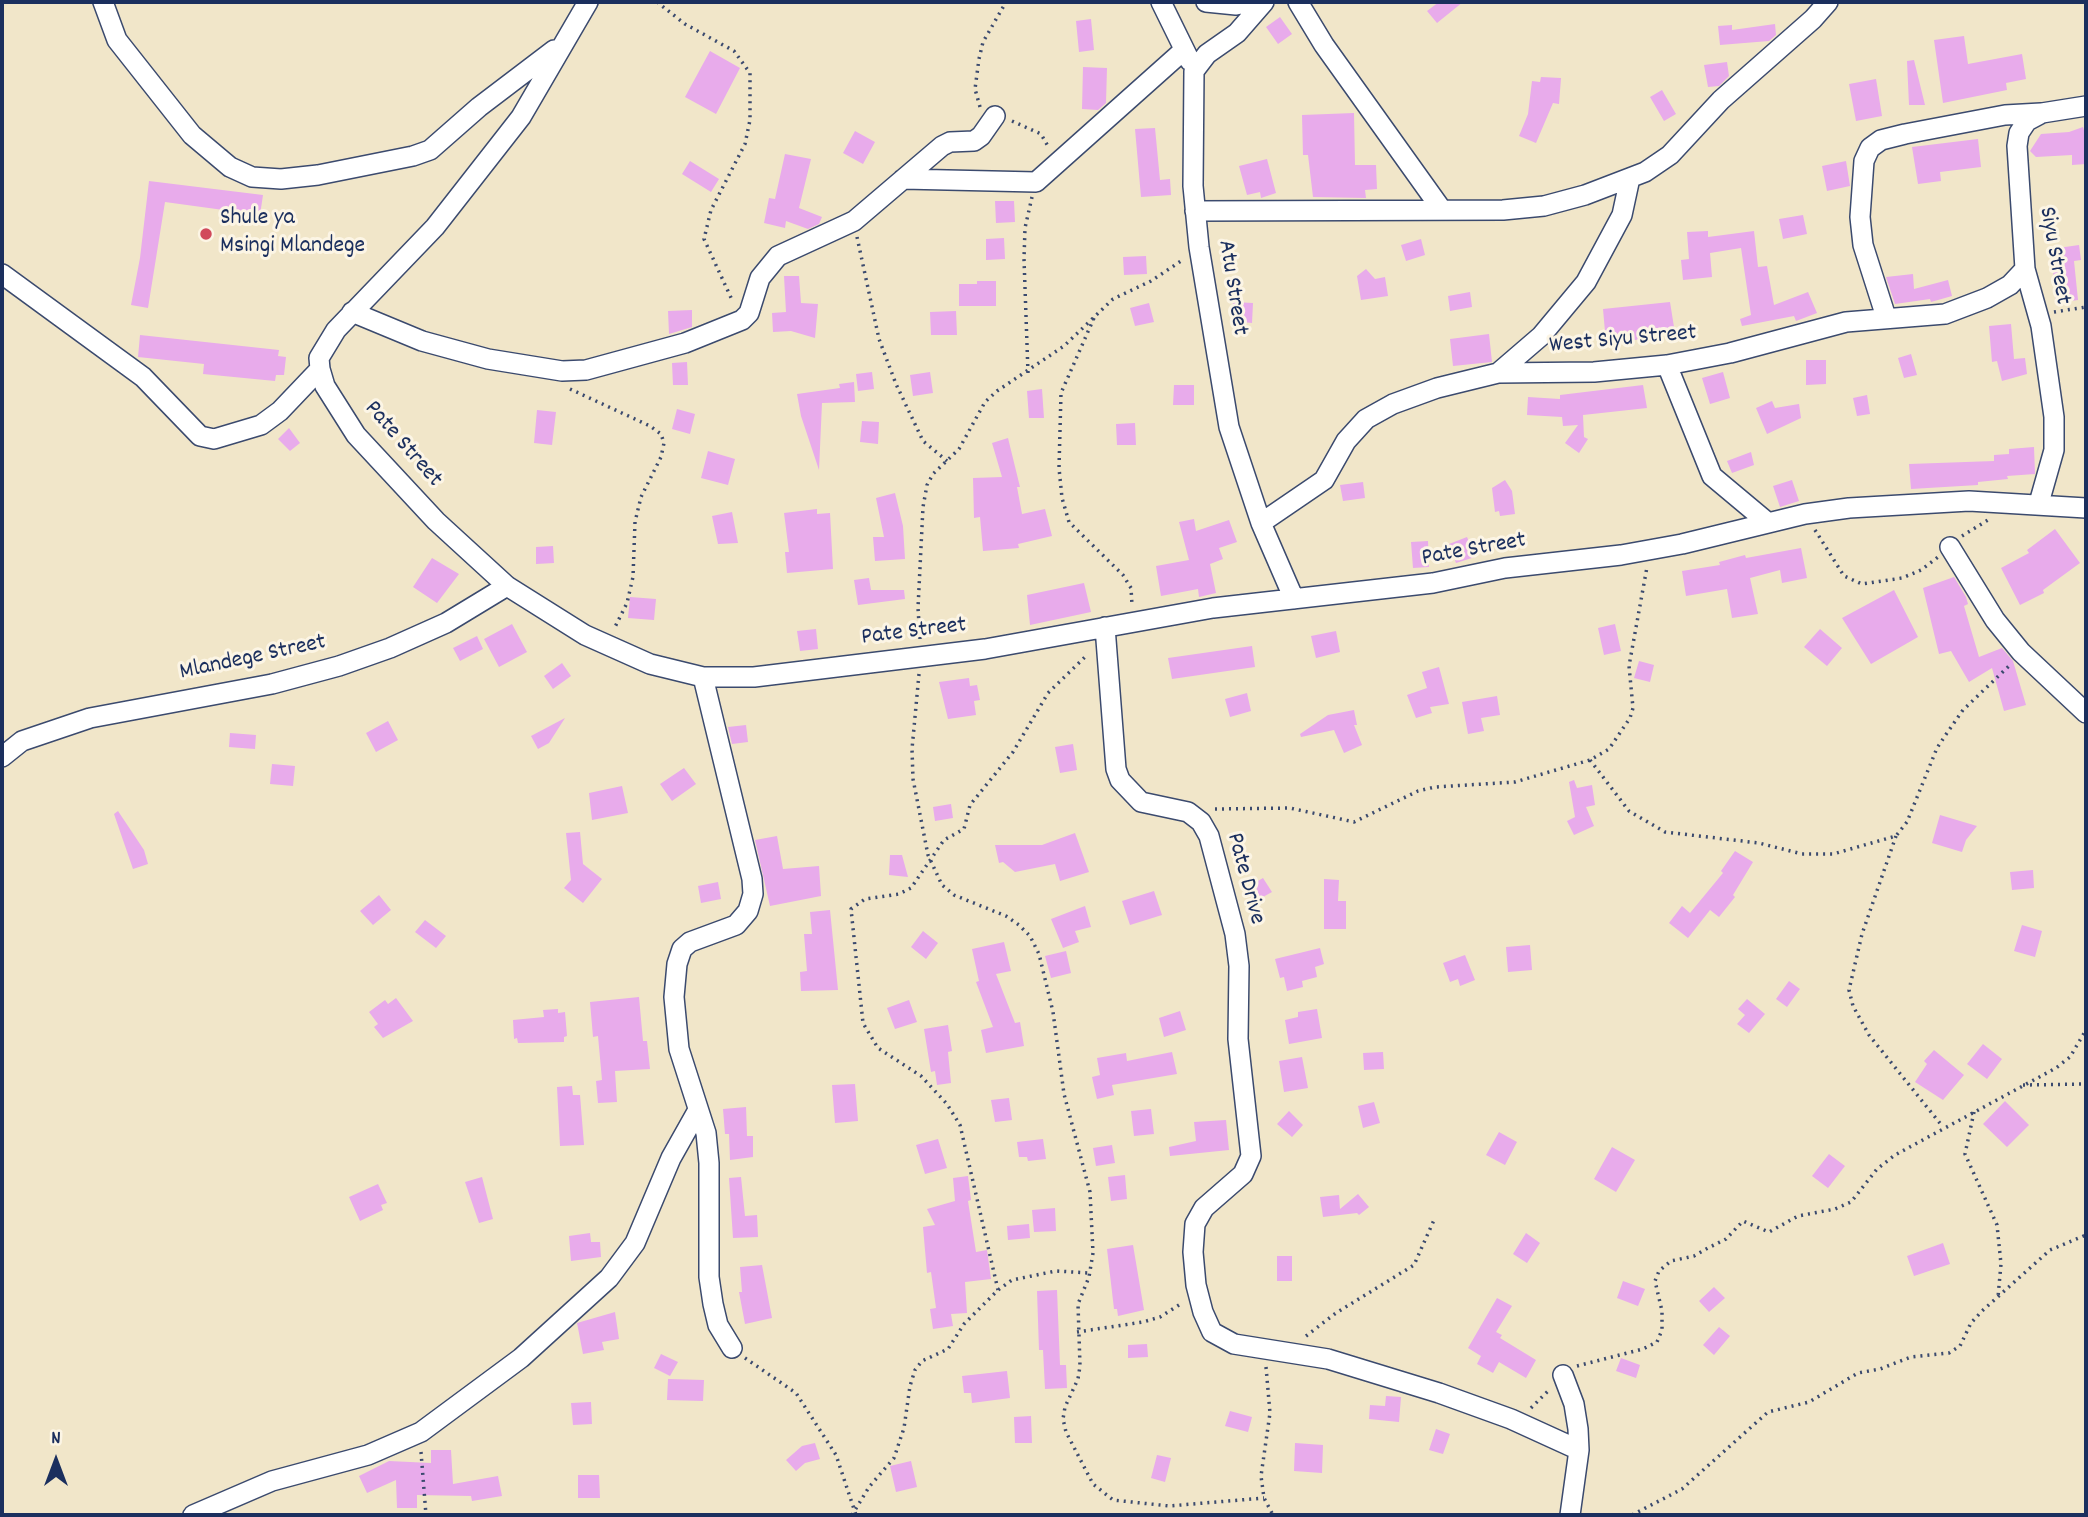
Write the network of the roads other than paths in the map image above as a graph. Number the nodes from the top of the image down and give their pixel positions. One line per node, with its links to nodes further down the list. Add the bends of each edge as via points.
1 (103, 2): 9 (street, via 117,40 192,135 230,167 252,177 281,180 430,150)
2 (588, 2): 9 (street)
3 (1161, 2): 10 (street)
4 (1206, 2): 5 (street)
5 (1251, 2)
6 (1264, 2): 11 (street)
7 (1298, 2): 17 (street, via 1324,46)
8 (1828, 2): 15 (street, via 1721,100 1670,155)
9 (564, 42): 21 (street, via 521,117 477,178)
10 (1184, 50): 11 (street); 16 (street, via 1036,182)
11 (1195, 71): 18 (street, Atu Street)
12 (2086, 106): 13 (street)
13 (2042, 113): 19 (street, Siyu Street, via 2027,121 2017,146); 22 (street, via 2005,115 1905,134 1870,148 1862,174 1860,218 1863,246)
14 (995, 116): 16 (street, via 974,141 942,146)
15 (1630, 178): 17 (street, via 1544,206); 25 (street, via 1622,215 1586,282 1541,336)
16 (903, 180): 21 (street, via 854,221 778,256 760,278 749,313 742,320 616,363 562,371 488,359 422,341)
17 (1442, 209): 18 (street)
18 (1195, 211): 29 (street, Atu Street, via 1229,427)
19 (2025, 270): 22 (street, West Siyu Street, via 1987,298 1945,314); 26 (street, Siyu Street, via 2038,315 2054,417 2054,450)
20 (2, 274): 24 (street, via 143,377 200,436 214,439 261,425)
21 (352, 312): 24 (street, via 324,348)
22 (1886, 317): 23 (street, West Siyu Street, via 1808,330 1730,354)
23 (1667, 365): 25 (street, West Siyu Street, via 1594,372); 28 (street, via 1712,476)
24 (320, 369): 31 (street, Pate Street, via 329,393 356,435 436,521)
25 (1498, 373): 29 (street, West Siyu Street, via 1437,388 1366,419 1346,441 1324,480)
26 (2039, 503): 27 (street, Pate Street); 28 (street, Pate Street, via 1904,503)
27 (2086, 508)
28 (1767, 522): 32 (street, Pate Street, via 1652,550)
29 (1261, 523): 32 (street, Atu Street)
30 (1950, 547): 35 (street, via 1995,620 2021,652)
31 (508, 586): 34 (street, Pate Street, via 585,635 650,664); 36 (street, Mlandege Street, via 446,623 339,666 272,684 90,718 22,741)
32 (1294, 599): 33 (street, Pate Street, via 1213,607 1131,622)
33 (1106, 633): 34 (street, Pate Street, via 754,677); 40 (street, Pate Drive, via 1120,780 1141,802 1188,812 1201,822 1209,836 1235,934 1238,1039 1251,1156 1242,1174 1204,1208 1195,1224 1196,1285 1212,1332 1234,1344 1369,1371 1511,1419)
34 (703, 677): 37 (street, via 752,894 748,911 736,925 690,942 677,964 675,1027)
35 (2086, 713)
36 (2, 757)
37 (698, 1110): 38 (street, via 709,1163 709,1277 718,1325); 41 (street, via 671,1158 635,1243 609,1278 521,1358 421,1432 368,1455 272,1481)
38 (732, 1348)
39 (1563, 1375): 40 (street, via 1574,1404)
40 (1579, 1450): 42 (street)
41 (193, 1515)
42 (1570, 1515)

